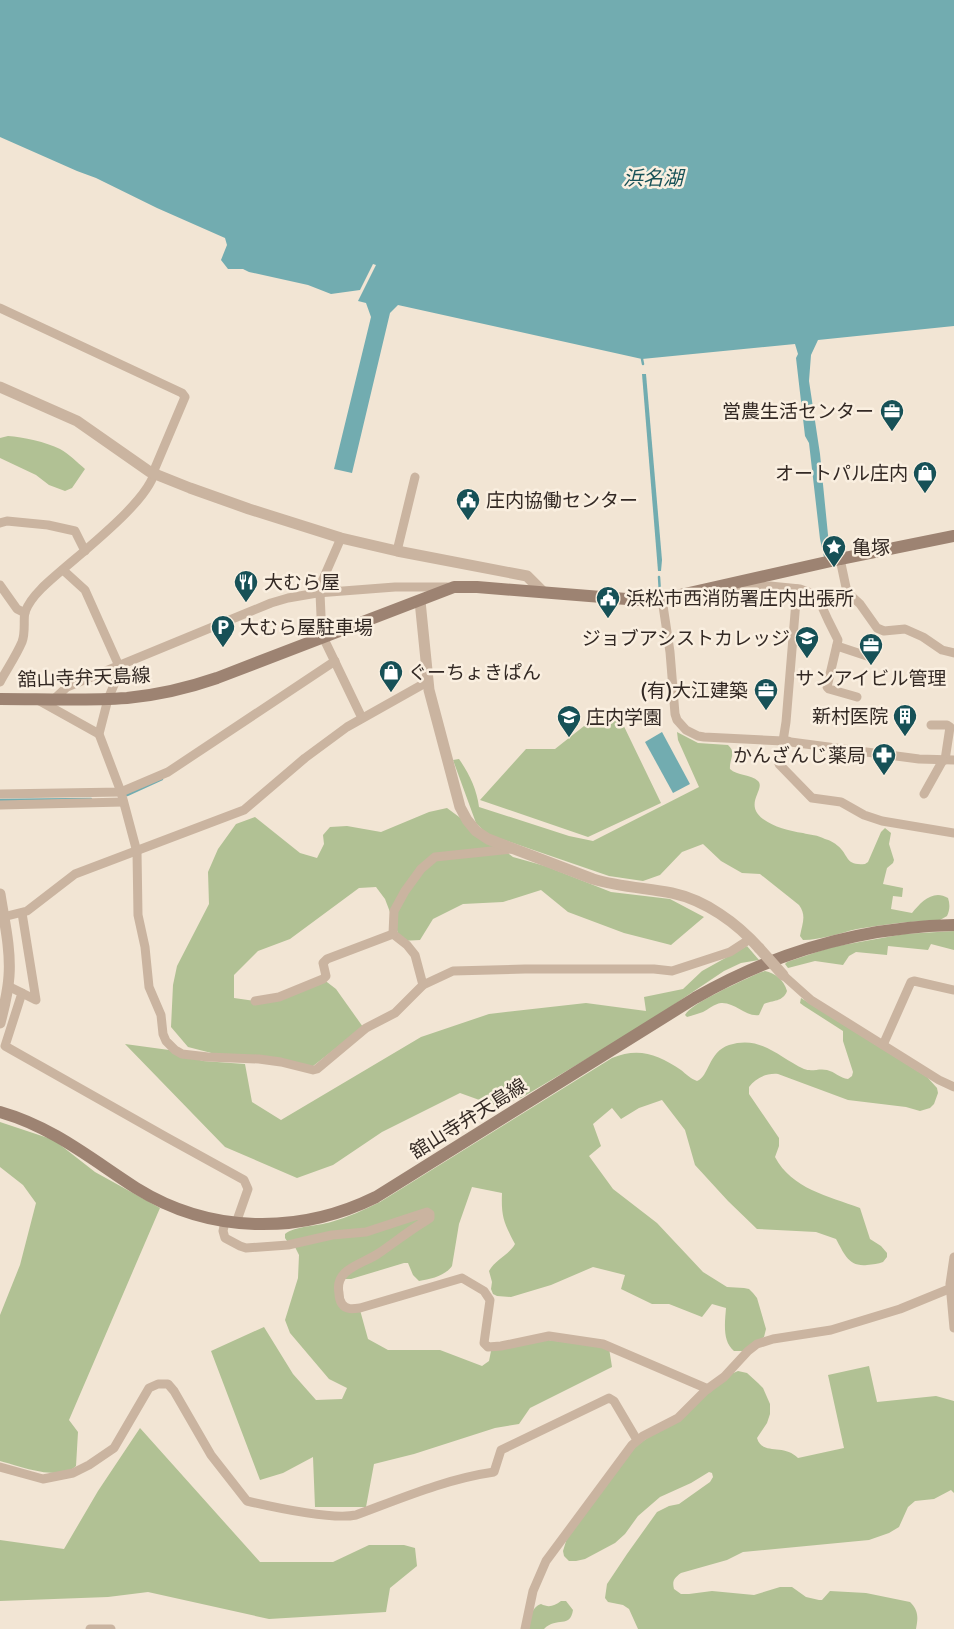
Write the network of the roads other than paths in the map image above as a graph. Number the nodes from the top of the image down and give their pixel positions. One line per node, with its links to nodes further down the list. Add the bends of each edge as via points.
1 (0, 308): 3 (street, via 182,393 185,397)
2 (0, 387): 3 (street, via 77,421)
3 (155, 474): 7 (street); 8 (street, via 145,492)
4 (415, 477): 9 (street)
5 (0, 523): 8 (street, via 40,524 74,531)
6 (954, 536): 10 (main road, 舘山寺弁天島線)
7 (340, 538): 9 (street); 18 (street)
8 (85, 551): 11 (street)
9 (397, 551): 16 (street, via 527,576)
10 (840, 559): 12 (main road, 舘山寺弁天島線); 17 (street)
11 (63, 570): 22 (street, via 40,590); 28 (street, via 85,590)
12 (757, 582): 15 (street); 20 (main road, 舘山寺弁天島線)
13 (0, 585): 22 (street, via 17,609)
14 (454, 587): 16 (main road, 舘山寺弁天島線); 18 (street); 21 (main road, 舘山寺弁天島線)
15 (797, 589): 19 (street); 39 (street)
16 (543, 592): 20 (main road, 舘山寺弁天島線)
17 (847, 592): 19 (street, via 839,597); 25 (street, via 878,628 905,629 942,650)
18 (319, 593): 23 (street); 28 (street, via 279,600)
19 (823, 597): 24 (street)
20 (662, 599): 39 (street, via 675,714 681,726 698,736)
21 (420, 600): 23 (main road, 舘山寺弁天島線); 30 (street)
22 (25, 613): 29 (street, via 22,641)
23 (323, 637): 27 (street); 35 (main road, 舘山寺弁天島線, via 200,684)
24 (837, 646): 26 (street); 31 (street, via 827,687)
25 (954, 653)
26 (867, 656)
27 (335, 661): 36 (street); 41 (street, via 168,772)
28 (119, 666): 34 (street, via 67,687); 35 (street, via 120,672)
29 (0, 682)
30 (427, 682): 36 (street); 47 (street, via 463,813 482,835)
31 (857, 697)
32 (0, 699): 33 (main road, 舘山寺弁天島線)
33 (35, 699): 34 (main road, 舘山寺弁天島線); 38 (street)
34 (54, 699): 35 (main road, 舘山寺弁天島線)
35 (108, 699): 38 (street)
36 (362, 718): 48 (street, via 305,758 244,810)
37 (931, 725): 40 (street, via 950,726)
38 (99, 734): 41 (street)
39 (785, 741): 40 (street); 46 (street, via 779,764 812,798 841,802 882,821)
40 (947, 760): 43 (street)
41 (121, 792): 42 (street); 44 (street)
42 (0, 794)
43 (924, 794)
44 (123, 802): 45 (street); 48 (street)
45 (0, 805)
46 (954, 832)
47 (513, 848): 53 (street, via 435,857 421,869 394,911); 54 (street, via 602,882 686,897 711,909)
48 (137, 852): 50 (street, via 75,874); 57 (street, via 138,915 149,987 161,1015 166,1041 182,1054 259,1059 313,1070 366,1028 395,1013)
49 (0, 894): 51 (street)
50 (22, 913): 51 (street); 59 (street, via 36,1000)
51 (3, 917): 56 (street)
52 (954, 925): 65 (main road, 舘山寺弁天島線, via 903,928 849,937 761,965 695,998 366,1202 332,1215 297,1223 261,1225)
53 (393, 934): 57 (street, via 415,955); 60 (street, via 327,959 323,963 326,976 323,979 279,997)
54 (750, 938): 55 (street, bridge); 57 (street, via 730,952 672,970 463,970)
55 (783, 975): 62 (street, via 811,1000)
56 (6, 979): 59 (street); 61 (street, via 5,1006)
57 (423, 985)
58 (954, 990): 62 (street, via 911,982)
59 (22, 993): 65 (street, via 5,1046 244,1180 248,1189)
60 (255, 1001)
61 (0, 1023)
62 (883, 1045): 63 (street)
63 (954, 1087)
64 (0, 1112): 65 (main road, 舘山寺弁天島線, via 54,1133 161,1202 189,1213)
65 (230, 1222): 69 (street, via 223,1231 224,1238 246,1248 366,1232 427,1212 430,1218 376,1255 355,1264 340,1278 337,1286 340,1300 346,1307 360,1308 462,1278 484,1291 490,1300 484,1343 488,1347 549,1336 603,1344)
66 (954, 1257): 67 (street)
67 (952, 1288): 68 (street); 69 (street, via 900,1309 831,1330 757,1344)
68 (954, 1328)
69 (708, 1389): 70 (street, via 678,1418)
70 (637, 1440): 71 (street, via 609,1398 501,1450 494,1472 441,1483 356,1515 322,1514 247,1501 210,1455 174,1391 168,1384 158,1384 150,1388 114,1448 89,1465 73,1473 44,1479); 74 (street, via 546,1562 533,1591)
71 (0, 1468)
72 (90, 1629): 73 (street)
73 (111, 1629)
74 (525, 1629)

